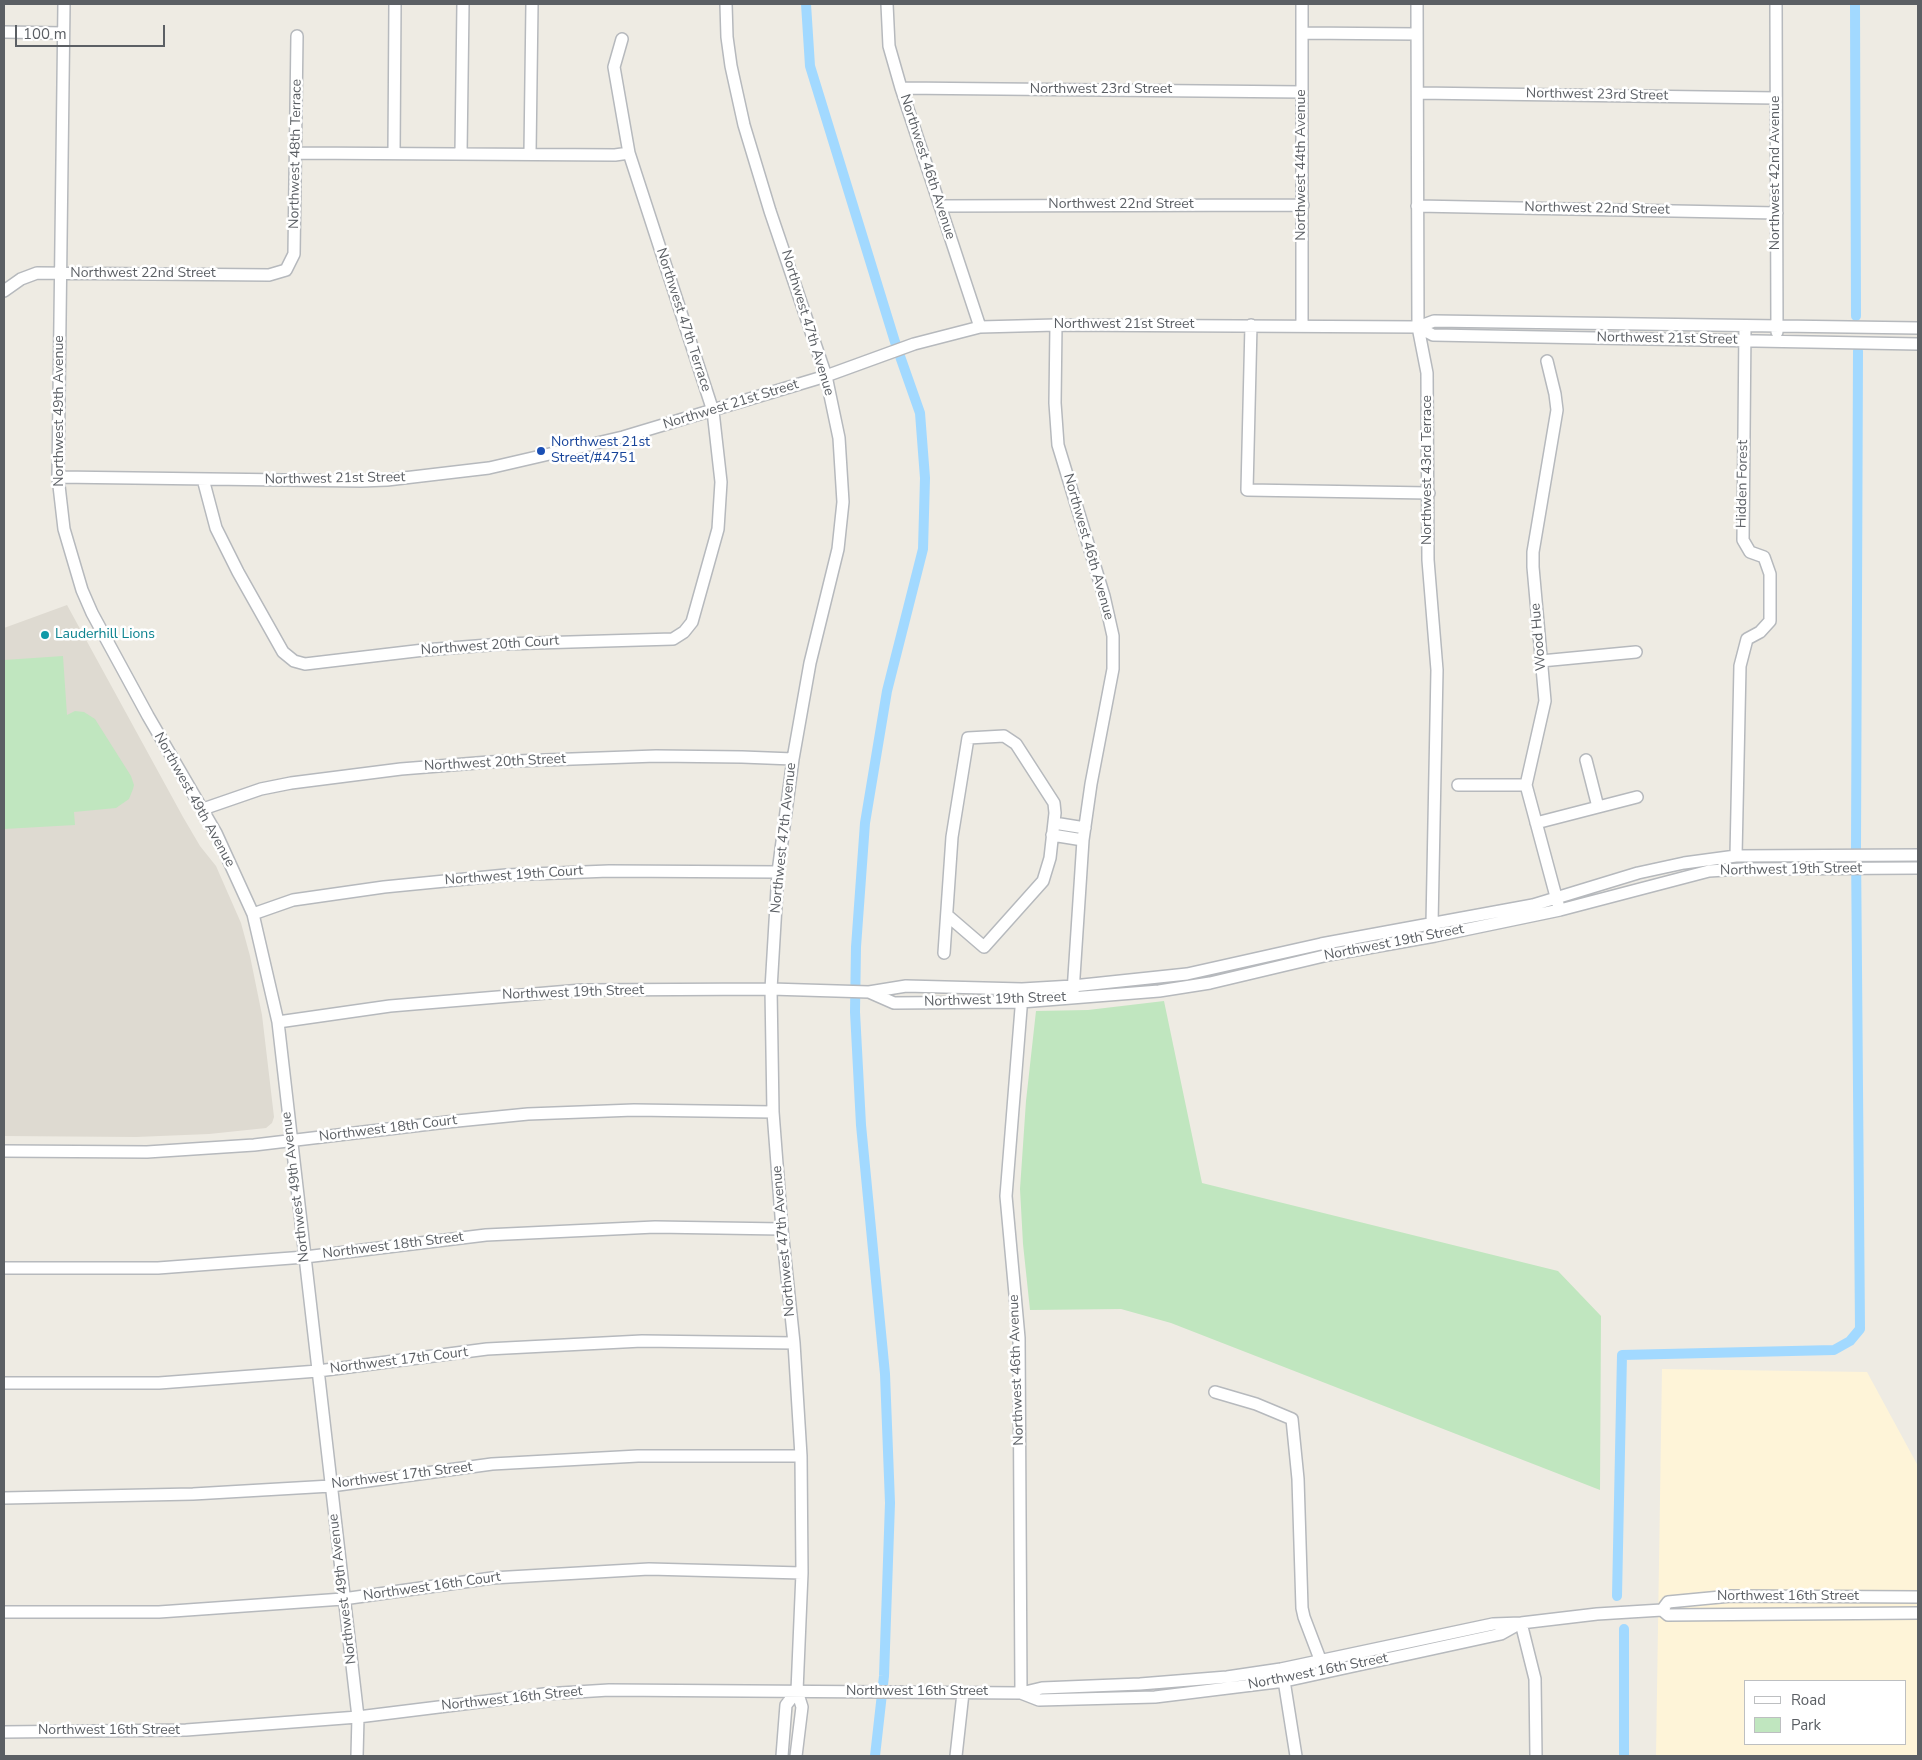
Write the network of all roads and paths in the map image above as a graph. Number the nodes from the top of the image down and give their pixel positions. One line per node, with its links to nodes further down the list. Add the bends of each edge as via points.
1 (64, 4): 11 (street, Northwest 49th Avenue)
2 (395, 4): 21 (street)
3 (463, 4): 22 (street)
4 (532, 4): 23 (street)
5 (726, 4): 44 (street, Northwest 47th Avenue, via 731,66 744,125)
6 (887, 4): 16 (street, Northwest 46th Avenue, via 889,46)
7 (1302, 4): 12 (street, Northwest 44th Avenue)
8 (1417, 4): 13 (street, Northwest 43rd Terrace)
9 (1776, 4): 19 (street, Northwest 42nd Avenue)
10 (4, 32): 11 (street)
11 (63, 33): 30 (street, Northwest 49th Avenue)
12 (1302, 33): 13 (street); 17 (street, Northwest 44th Avenue)
13 (1416, 34): 18 (street, Northwest 43rd Terrace)
14 (297, 36): 20 (street, Northwest 48th Terrace)
15 (622, 39): 24 (street, Northwest 47th Terrace, via 614,67)
16 (901, 88): 17 (street, Northwest 23rd Street); 26 (street, Northwest 46th Avenue)
17 (1302, 92): 25 (street, Northwest 44th Avenue)
18 (1418, 93): 19 (street, Northwest 23rd Street); 27 (street, Northwest 43rd Terrace)
19 (1776, 98): 28 (street, Northwest 42nd Avenue)
20 (296, 153): 21 (street); 29 (street, Northwest 48th Terrace, via 294,254)
21 (394, 153): 22 (street)
22 (461, 153): 23 (street)
23 (530, 153): 24 (street)
24 (629, 153): 45 (street, Northwest 47th Terrace)
25 (1303, 205): 26 (street, Northwest 22nd Street); 34 (street, Northwest 44th Avenue)
26 (940, 206): 37 (street, Northwest 46th Avenue)
27 (1417, 206): 28 (street, Northwest 22nd Street); 38 (street, Northwest 43rd Terrace)
28 (1777, 212): 36 (street, Northwest 42nd Avenue)
29 (286, 270): 30 (street, Northwest 22nd Street, via 269,275)
30 (61, 274): 31 (street, Northwest 22nd Street, via 37,273); 46 (street, Northwest 49th Avenue)
31 (4, 291)
32 (1056, 324): 33 (street, Northwest 21st Street); 37 (street, Northwest 21st Street); 60 (street, Northwest 46th Avenue, via 1058,445 1113,636 1113,670)
33 (1251, 325): 34 (street, Northwest 21st Street); 48 (street, via 1247,490)
34 (1302, 326): 38 (street, Northwest 21st Street)
35 (1745, 326): 36 (street, Northwest 21st Street); 38 (street, Northwest 21st Street, via 1434,321); 40 (street, Hidden Forest)
36 (1777, 326): 39 (street, Northwest 21st Street); 41 (street, Northwest 42nd Avenue)
37 (980, 327): 44 (street, Northwest 21st Street, via 914,344)
38 (1418, 327): 40 (street, Northwest 21st Street, via 1434,335); 48 (street, Northwest 43rd Terrace, via 1427,373)
39 (1918, 328)
40 (1745, 341): 41 (street, Northwest 21st Street); 63 (street, Hidden Forest, via 1743,540 1750,552 1764,557 1770,574 1770,621 1747,639 1740,666)
41 (1777, 342): 42 (street, Northwest 21st Street)
42 (1918, 344)
43 (1547, 361): 51 (street, Wood Hue, via 1557,410 1533,552)
44 (826, 376): 45 (street, Northwest 21st Street); 52 (street, Northwest 47th Avenue, via 839,438 844,502 838,549 810,663)
45 (713, 411): 47 (street, Northwest 21st Street, via 623,437 489,468 387,480); 49 (street, Northwest 47th Terrace, via 722,482 718,529 692,622)
46 (58, 477): 47 (street, Northwest 21st Street); 58 (street, Northwest 49th Avenue, via 64,529 82,590)
47 (203, 479): 49 (street, Northwest 20th Court, via 216,528 283,652 294,662 305,664 502,644 673,639)
48 (1429, 493): 71 (street, Northwest 43rd Terrace, via 1428,560 1437,670)
49 (684, 632)
50 (1636, 652): 51 (street)
51 (1541, 661): 55 (street, Wood Hue, via 1545,701)
52 (793, 759): 58 (street, Northwest 20th Street, via 656,756 401,769 261,789); 66 (street, Northwest 47th Avenue)
53 (1586, 760): 57 (street)
54 (1458, 785): 55 (street)
55 (1526, 786): 59 (street, Wood Hue)
56 (1637, 797): 57 (street)
57 (1598, 808): 59 (street)
58 (202, 809): 69 (street, Northwest 49th Avenue)
59 (1536, 823): 67 (street, Wood Hue)
60 (1085, 828): 61 (street); 62 (street, Northwest 46th Avenue)
61 (1053, 829): 62 (street); 70 (street, via 1050,858 1043,881 984,947); 70 (street, via 1054,803 1016,744 1004,736 968,738 952,837)
62 (1083, 840): 74 (street, Northwest 46th Avenue)
63 (1736, 856): 64 (street, Northwest 19th Street); 67 (street, Northwest 19th Street, via 1638,873)
64 (1918, 856)
65 (1918, 868): 68 (street, Northwest 19th Street, via 1710,871)
66 (778, 872): 69 (street, Northwest 19th Court, via 609,871 506,875 292,900); 77 (street, Northwest 47th Avenue)
67 (1556, 899): 68 (street, Wood Hue); 71 (street, Northwest 19th Street)
68 (1560, 910): 71 (street, Northwest 19th Street)
69 (253, 914): 81 (street, Northwest 49th Avenue)
70 (948, 916): 72 (street)
71 (1434, 930): 73 (street, Northwest 19th Street, via 1321,944); 75 (street, Northwest 19th Street)
72 (944, 953)
73 (1187, 974): 74 (street, Northwest 19th Street); 75 (street)
74 (1073, 986): 76 (street, Northwest 19th Street); 79 (street, Northwest 46th Avenue)
75 (1189, 986): 79 (street, Northwest 19th Street, via 1159,992)
76 (1022, 988): 78 (street, Northwest 19th Street, via 906,986); 80 (street, Northwest 46th Avenue)
77 (771, 989): 78 (street, Northwest 19th Street); 81 (street, Northwest 19th Street, via 582,990 518,994 390,1006); 82 (street, Northwest 47th Avenue)
78 (869, 992): 80 (street, Northwest 19th Street, via 894,1003)
79 (1072, 998): 80 (street, Northwest 19th Street)
80 (1022, 1002): 107 (street, Northwest 46th Avenue, via 1006,1196 1019,1338)
81 (278, 1022): 83 (street, Northwest 49th Avenue)
82 (773, 1112): 83 (street, Northwest 18th Court, via 634,1110 528,1114); 85 (street, Northwest 47th Avenue)
83 (291, 1140): 84 (street, Northwest 18th Court, via 147,1152); 86 (street, Northwest 49th Avenue)
84 (4, 1151)
85 (782, 1229): 86 (street, Northwest 18th Street, via 655,1227 486,1235); 88 (street, Northwest 47th Avenue)
86 (305, 1257): 87 (street, Northwest 18th Street, via 158,1268); 89 (street, Northwest 49th Avenue)
87 (4, 1268)
88 (794, 1343): 89 (street, Northwest 17th Court, via 642,1341 487,1349); 92 (street, Northwest 47th Avenue)
89 (318, 1371): 90 (street, Northwest 17th Court, via 159,1383); 93 (street, Northwest 49th Avenue)
90 (4, 1383)
91 (1215, 1392): 102 (street, via 1292,1419 1298,1479 1302,1608)
92 (801, 1456): 93 (street, Northwest 17th Street, via 638,1456 492,1464); 95 (street, Northwest 47th Avenue)
93 (331, 1486): 94 (street, Northwest 17th Street, via 193,1494); 97 (street, Northwest 49th Avenue)
94 (4, 1498)
95 (802, 1573): 97 (street, Northwest 16th Court, via 649,1569 492,1578); 105 (street, Northwest 47th Avenue)
96 (1918, 1597): 98 (street, Northwest 16th Street, via 1729,1596 1668,1602)
97 (343, 1599): 99 (street, Northwest 16th Court, via 159,1612); 108 (street, Northwest 49th Avenue)
98 (1662, 1610): 100 (street, Northwest 16th Street, via 1668,1615); 101 (street, Northwest 16th Street)
99 (4, 1612)
100 (1918, 1613)
101 (1521, 1623): 102 (street, Northwest 16th Street, via 1493,1624); 115 (street, via 1535,1679)
102 (1323, 1666): 103 (street, Northwest 16th Street); 104 (street, Northwest 16th Street)
103 (1281, 1669): 104 (street); 107 (street, Northwest 16th Street, via 1153,1684 1042,1688)
104 (1285, 1681): 107 (street, Northwest 16th Street, via 1155,1697 1039,1700); 114 (street)
105 (797, 1692): 106 (street, Northwest 16th Street); 108 (street, Northwest 16th Street, via 609,1690 544,1694); 111 (street, Northwest 47th Avenue, via 786,1705); 112 (street, Northwest 47th Avenue, via 802,1707)
106 (964, 1693): 107 (street, Northwest 16th Street); 113 (street)
107 (1021, 1693)
108 (358, 1717): 109 (street, Northwest 16th Street, via 186,1730); 110 (street, Northwest 49th Avenue)
109 (4, 1732)
110 (357, 1756)
111 (782, 1756)
112 (796, 1756)
113 (956, 1756)
114 (1296, 1756)
115 (1536, 1756)

